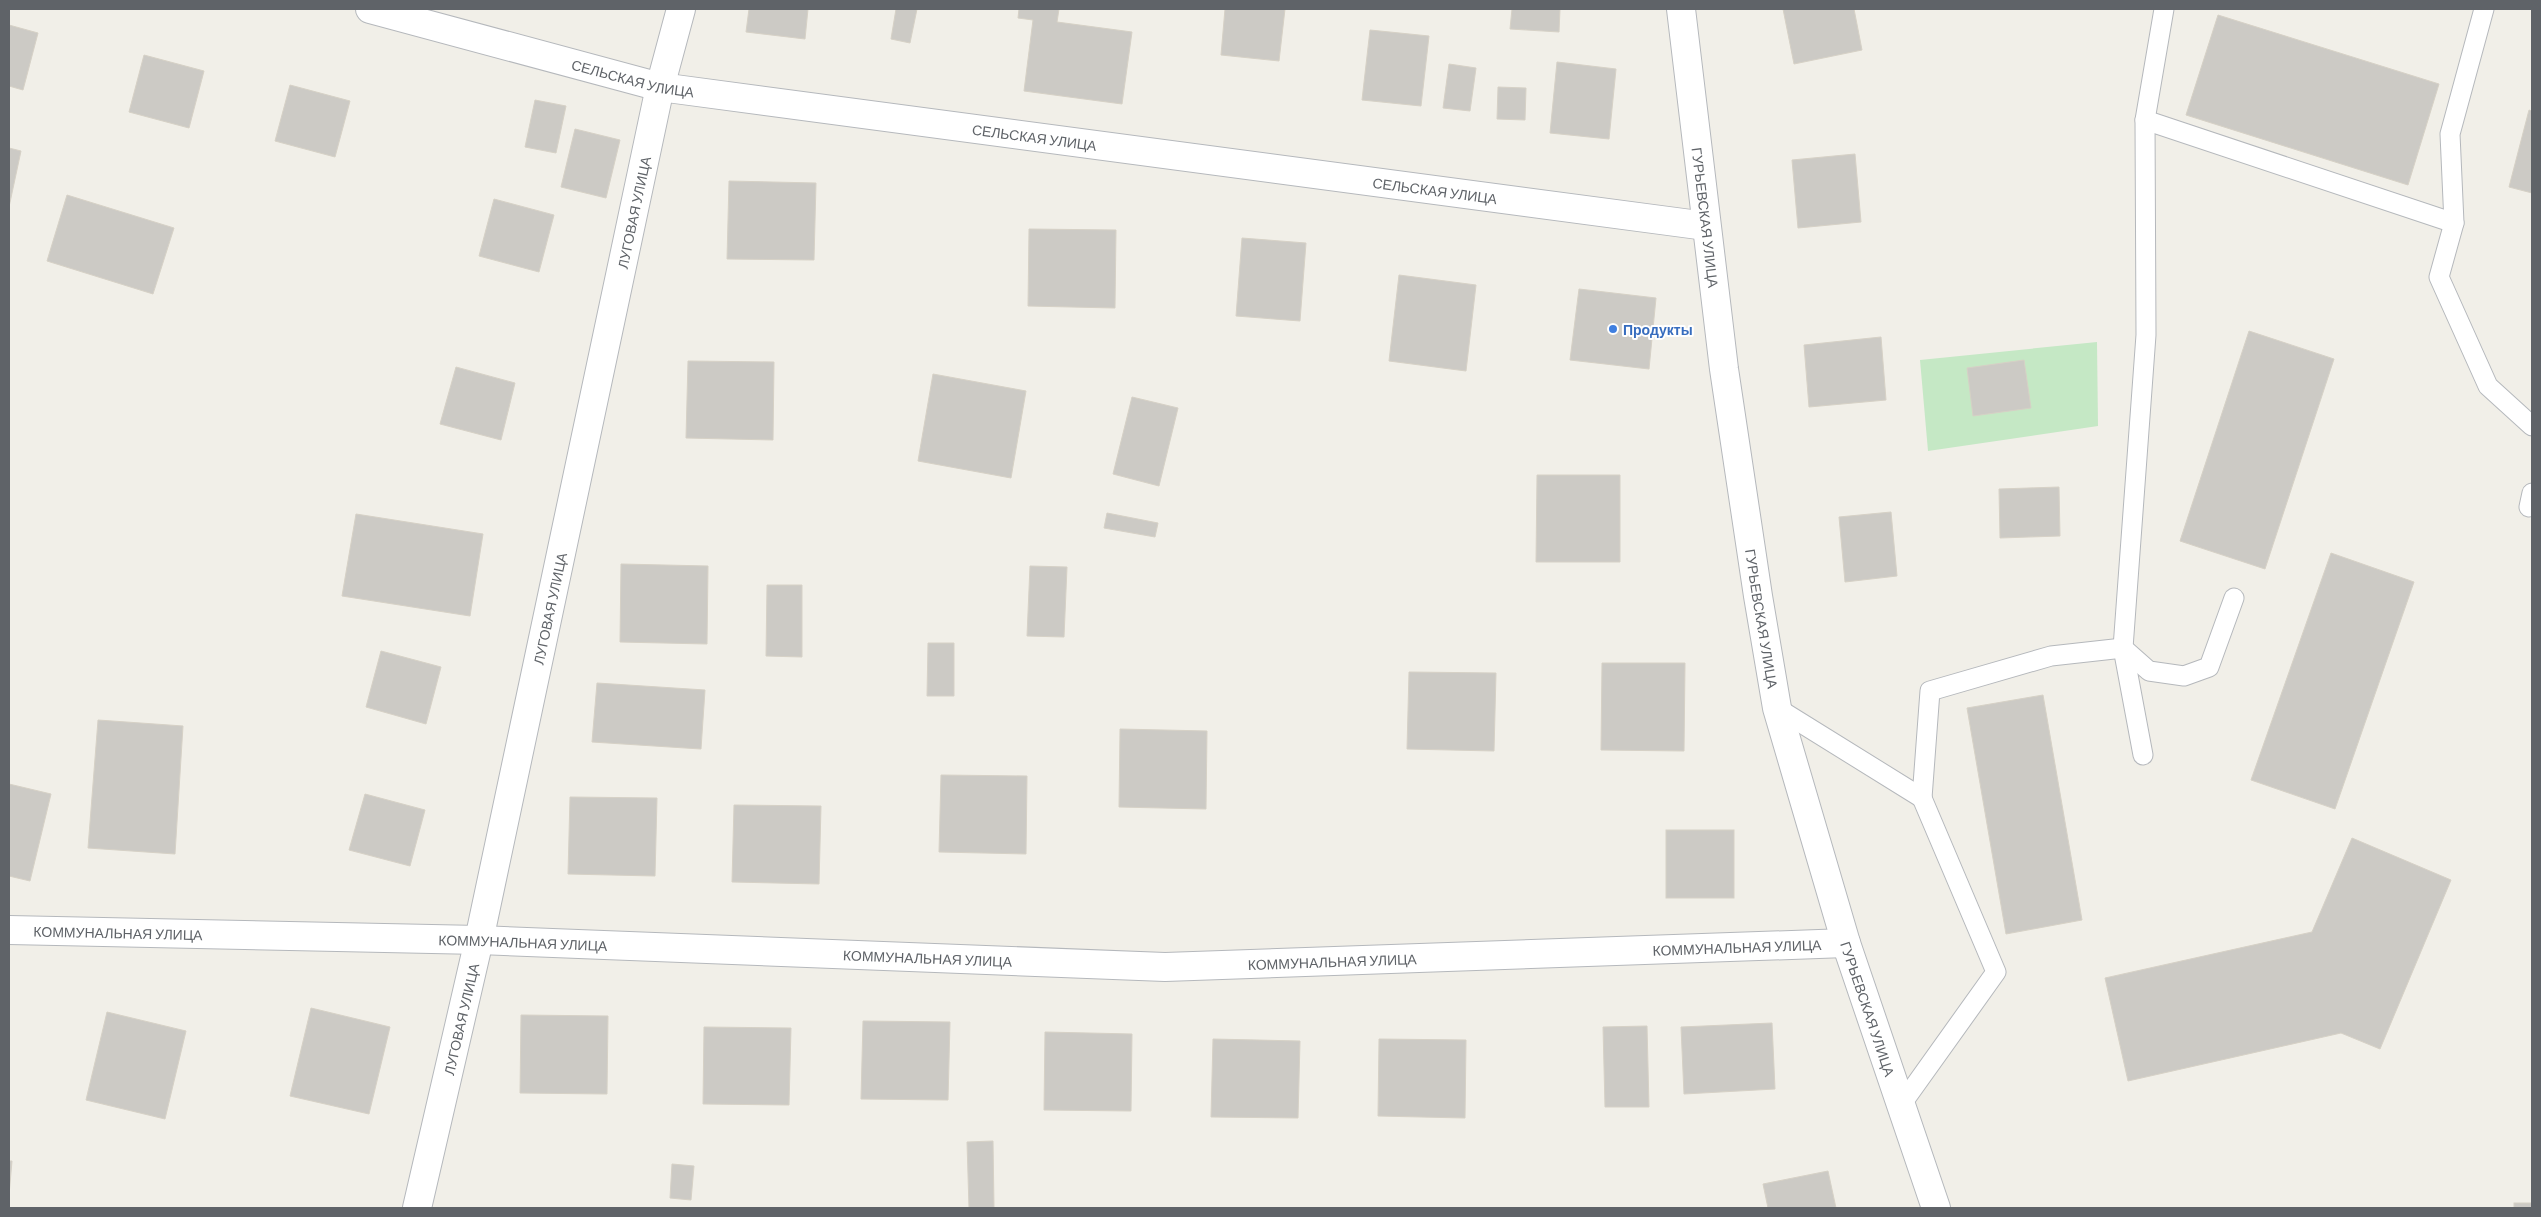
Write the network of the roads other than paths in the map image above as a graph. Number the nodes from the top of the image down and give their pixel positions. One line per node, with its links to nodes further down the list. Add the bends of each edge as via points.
1 (370, 9): 6 (street, СЕЛЬСКАЯ УЛИЦА)
2 (681, 9): 6 (street, ЛУГОВАЯ УЛИЦА)
3 (1681, 9): 9 (street, ГУРЬЕВСКАЯ УЛИЦА)
4 (2164, 9): 7 (lane)
5 (2484, 9): 8 (lane, via 2450,134)
6 (660, 87): 9 (street, СЕЛЬСКАЯ УЛИЦА); 17 (street, ЛУГОВАЯ УЛИЦА)
7 (2145, 120): 8 (lane); 12 (lane, via 2146,335)
8 (2454, 223): 10 (lane, via 2439,277 2488,386)
9 (1706, 226): 13 (street, ГУРЬЕВСКАЯ УЛИЦА, via 1756,586)
10 (2532, 426)
11 (2234, 598): 12 (lane, via 2209,667 2184,676 2149,671)
12 (2123, 648): 14 (lane); 15 (lane, via 2051,656 1930,691)
13 (1777, 708): 15 (lane); 18 (street, ГУРЬЕВСКАЯ УЛИЦА)
14 (2143, 755)
15 (1922, 798): 19 (lane, via 1996,972)
16 (9, 930): 17 (street, КОММУНАЛЬНАЯ УЛИЦА)
17 (479, 940): 18 (street, КОММУНАЛЬНАЯ УЛИЦА, via 1165,967); 20 (street, ЛУГОВАЯ УЛИЦА)
18 (1846, 943): 19 (street, ГУРЬЕВСКАЯ УЛИЦА)
19 (1901, 1105): 21 (street, ГУРЬЕВСКАЯ УЛИЦА)
20 (417, 1208)
21 (1936, 1208)

